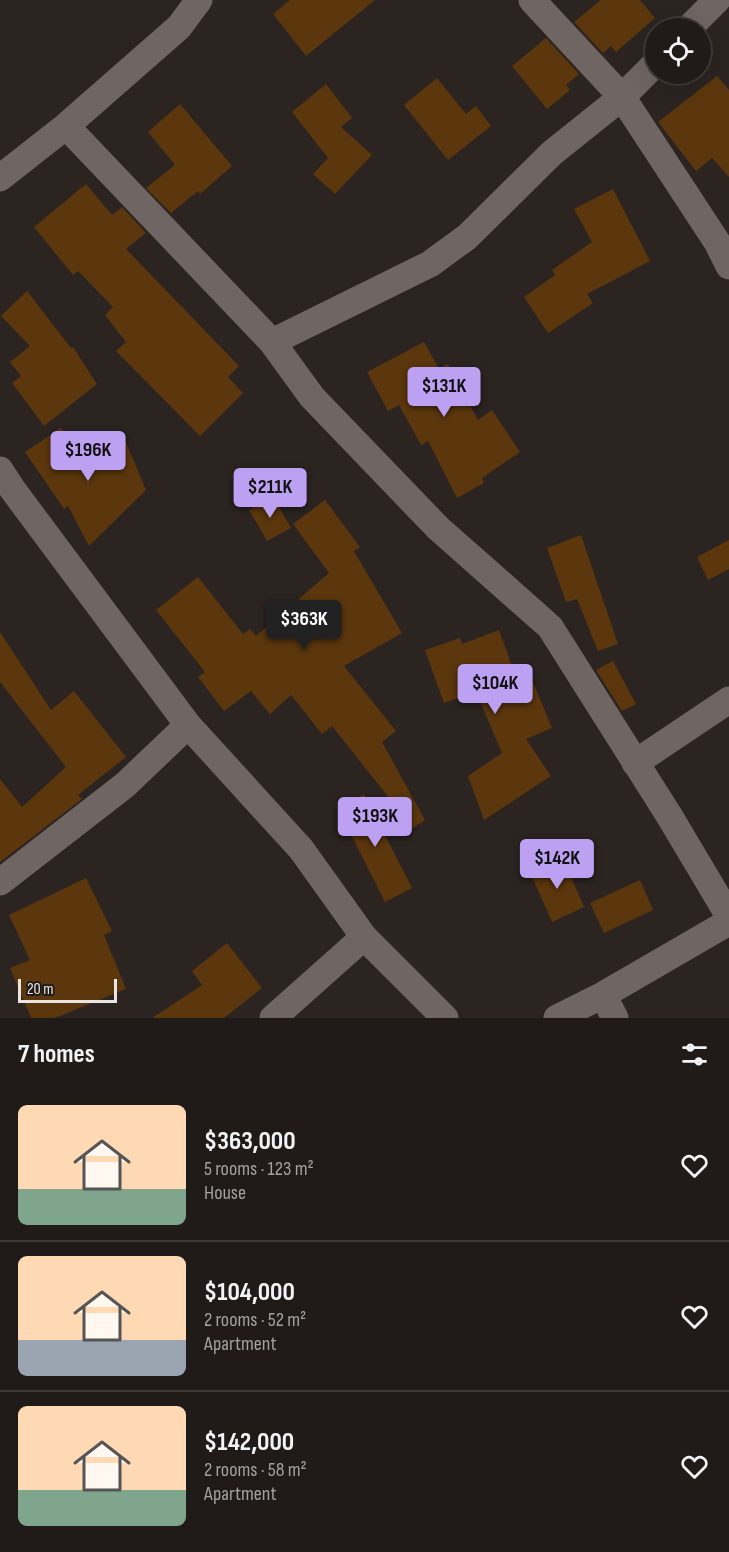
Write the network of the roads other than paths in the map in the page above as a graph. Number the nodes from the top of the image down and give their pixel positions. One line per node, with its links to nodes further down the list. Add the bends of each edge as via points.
1 (199, 0): 7 (street, via 179,27)
2 (532, 0): 6 (street)
3 (717, 0): 4 (street)
4 (699, 18)
5 (645, 74): 6 (street)
6 (622, 97): 9 (street); 10 (street, via 552,153 467,237 430,264)
7 (66, 126): 8 (street); 10 (street)
8 (0, 178)
9 (729, 266)
10 (272, 342): 14 (street, via 312,398 438,528 550,627)
11 (4, 486): 13 (street)
12 (729, 700): 14 (street)
13 (188, 725): 15 (street, via 125,785); 18 (street, via 301,849)
14 (635, 762): 16 (street)
15 (0, 882)
16 (729, 916)
17 (729, 922): 19 (street)
18 (364, 937): 20 (street); 21 (street)
19 (609, 1006): 22 (street)
20 (273, 1018)
21 (445, 1018)
22 (557, 1018)

